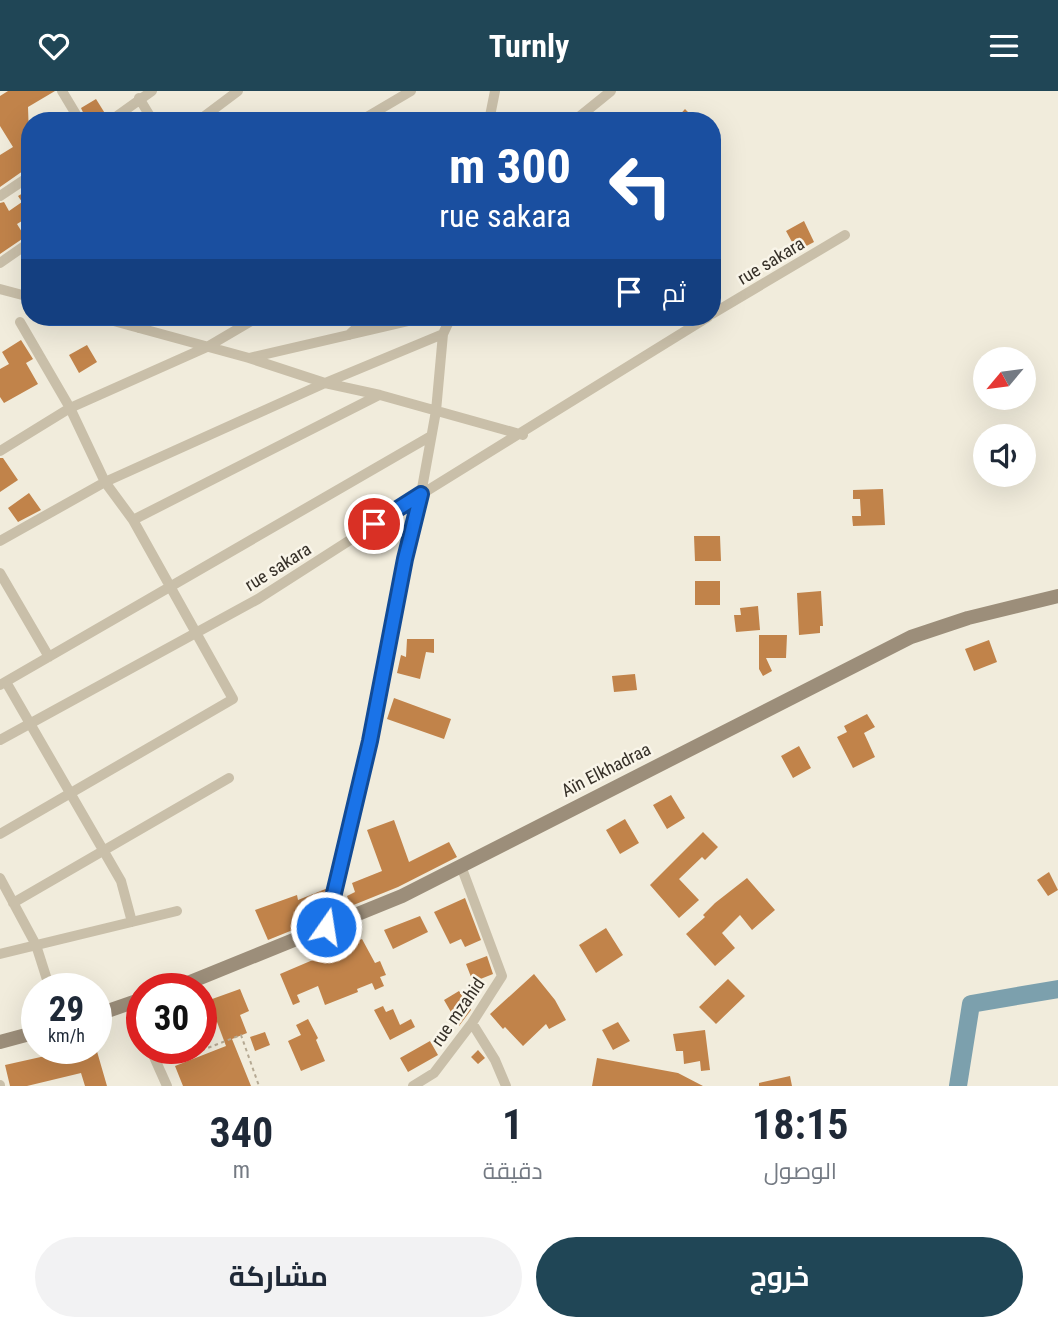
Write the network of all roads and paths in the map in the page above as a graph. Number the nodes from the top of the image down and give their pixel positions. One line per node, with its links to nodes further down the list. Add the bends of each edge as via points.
1 (62, 91): 8 (street)
2 (152, 91): 7 (street)
3 (238, 91): 11 (street)
4 (411, 91): 12 (street)
5 (495, 91): 13 (street)
6 (611, 91): 14 (street)
7 (139, 98): 9 (street); 10 (street)
8 (75, 112)
9 (121, 112)
10 (148, 112)
11 (210, 112)
12 (375, 112)
13 (491, 112)
14 (585, 112)
15 (21, 182): 16 (street)
16 (0, 196)
17 (845, 235): 22 (street, rue sakara)
18 (21, 248): 19 (street)
19 (0, 263)
20 (0, 289): 21 (street)
21 (21, 295)
22 (721, 309)
23 (23, 326): 38 (street)
24 (132, 326): 31 (street)
25 (142, 326): 31 (street)
26 (243, 326): 34 (street)
27 (358, 326): 33 (street)
28 (388, 326): 33 (street)
29 (447, 326): 32 (street)
30 (694, 326): 40 (street, rue sakara)
31 (139, 328): 34 (street)
32 (443, 334): 36 (street); 39 (street)
33 (349, 335): 35 (street)
34 (207, 347): 35 (street); 38 (street)
35 (248, 358): 36 (street)
36 (326, 383): 37 (street); 43 (street)
37 (380, 395): 39 (street); 45 (street)
38 (69, 408): 42 (street); 43 (street)
39 (436, 411): 40 (street); 41 (street)
40 (523, 435): 44 (street, rue sakara)
41 (431, 436): 44 (street); 48 (street)
42 (0, 451)
43 (105, 482): 45 (street); 46 (street)
44 (421, 494): 50 (street, rue sakara, via 258,599); 64 (street)
45 (133, 520): 48 (street)
46 (0, 541)
47 (0, 573): 51 (street)
48 (170, 586): 50 (street); 51 (street)
49 (1058, 596): 59 (main road, Aïn Elkhadraa, via 911,637)
50 (196, 632): 53 (street, rue sakara); 56 (street, via 233,699)
51 (49, 657): 52 (street)
52 (3, 684): 53 (street)
53 (29, 723): 54 (street, rue sakara); 56 (street)
54 (0, 740)
55 (229, 778): 58 (street)
56 (70, 793): 57 (street); 58 (street)
57 (0, 834)
58 (103, 850): 61 (street); 63 (street, via 121,881)
59 (461, 866): 64 (main road, Aïn Elkhadraa); 69 (street, rue mzahid, via 502,976)
60 (0, 878): 61 (street)
61 (13, 902): 65 (street)
62 (177, 911): 63 (street)
63 (132, 922): 65 (street)
64 (326, 927): 68 (main road, Aïn Elkhadraa)
65 (36, 945): 66 (street); 67 (street)
66 (0, 954)
67 (45, 973)
68 (212, 973)
69 (472, 1023): 76 (street, rue mzahid, via 434,1073); 77 (street)
70 (21, 1036): 71 (main road)
71 (0, 1042)
72 (157, 1064): 73 (street)
73 (158, 1067): 74 (street); 75 (path, via 241,1035)
74 (167, 1086)
75 (259, 1086)
76 (413, 1086)
77 (506, 1086)

